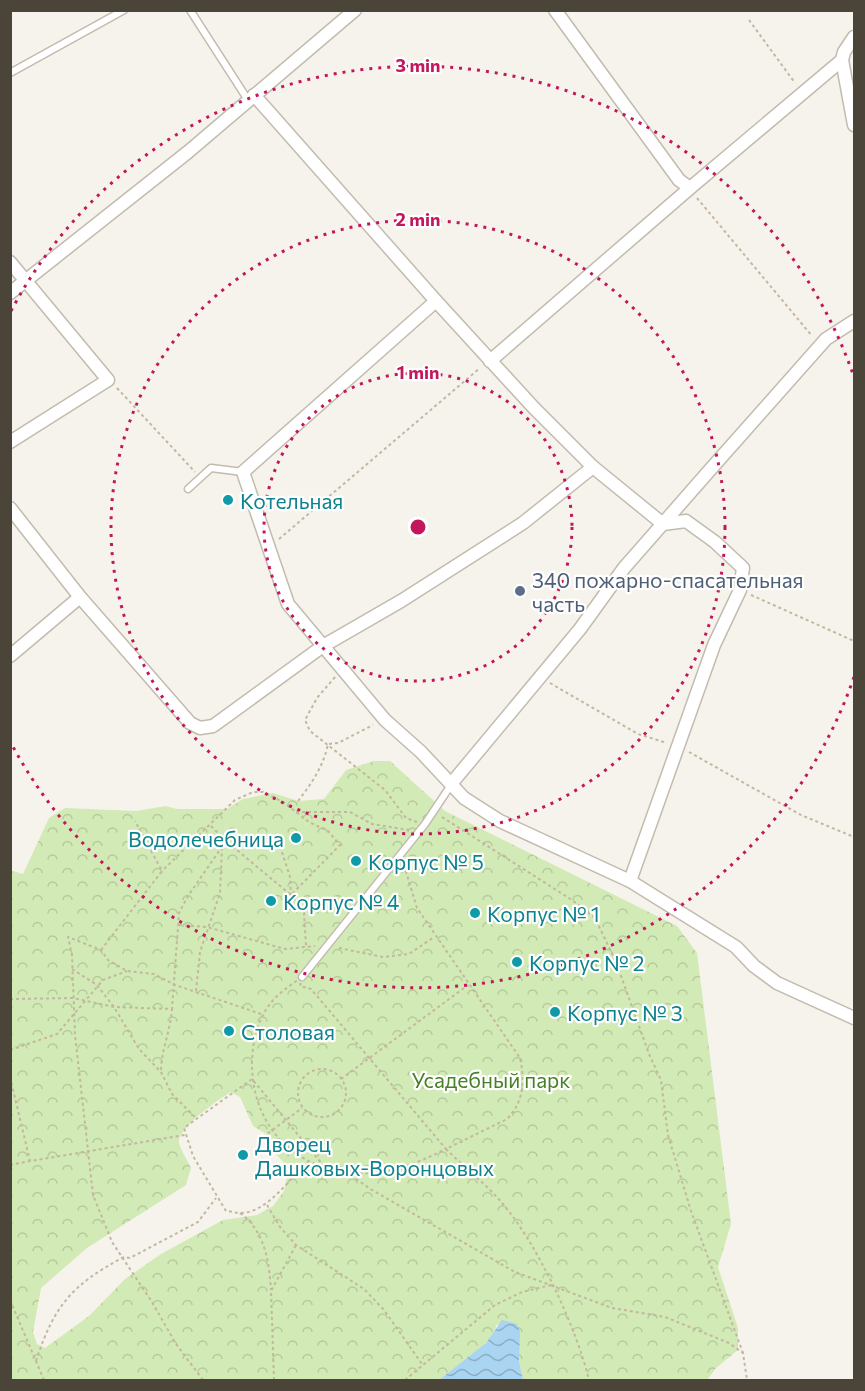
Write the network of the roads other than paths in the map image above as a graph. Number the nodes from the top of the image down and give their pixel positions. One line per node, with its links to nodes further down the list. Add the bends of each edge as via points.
1 (124, 10): 7 (lane)
2 (190, 10): 8 (lane)
3 (355, 10): 8 (street)
4 (555, 10): 10 (street, via 679,180)
5 (855, 37): 6 (street)
6 (842, 60): 9 (street); 10 (street)
7 (10, 73)
8 (251, 97): 12 (street); 14 (street)
9 (855, 125)
10 (690, 188): 16 (street)
11 (10, 262): 12 (street)
12 (25, 281): 13 (street); 17 (street, via 108,380)
13 (10, 293)
14 (436, 301): 16 (street); 19 (street)
15 (855, 321): 22 (street, via 820,345)
16 (490, 361): 18 (street)
17 (10, 442)
18 (593, 467): 22 (street); 24 (street, via 523,523)
19 (243, 472): 20 (lane, via 211,468); 24 (street, via 288,604)
20 (188, 489)
21 (10, 508): 23 (street)
22 (663, 524): 26 (street); 27 (street, via 686,521 743,568 740,590 714,645)
23 (80, 597): 24 (street, via 190,723 200,728 213,726); 25 (street)
24 (323, 646): 26 (street, via 385,720)
25 (10, 656)
26 (451, 784): 27 (street, via 464,798 500,821); 28 (lane, via 435,812)
27 (630, 881): 29 (street, via 736,947 777,983)
28 (302, 977)
29 (855, 1018)

